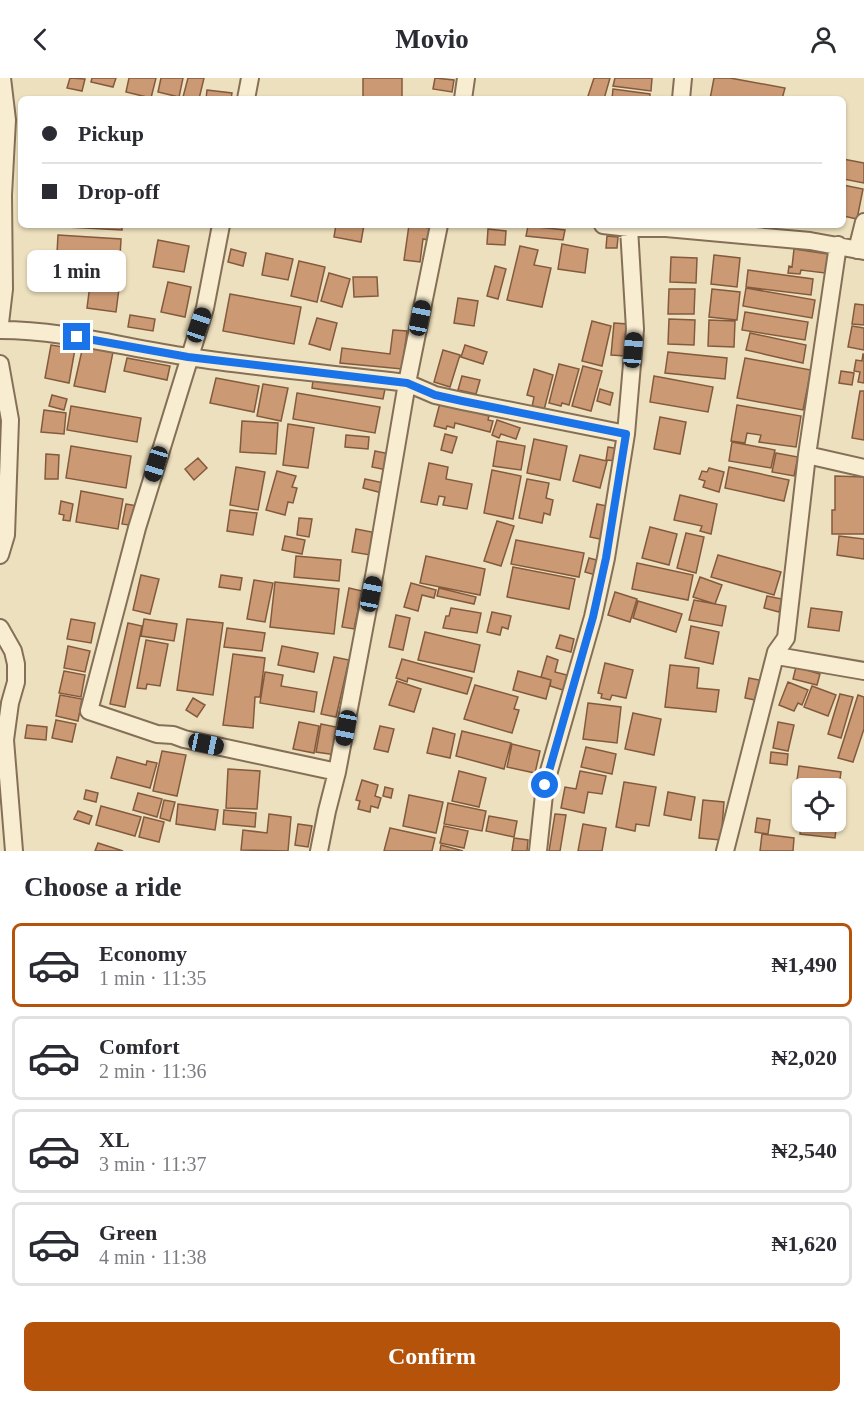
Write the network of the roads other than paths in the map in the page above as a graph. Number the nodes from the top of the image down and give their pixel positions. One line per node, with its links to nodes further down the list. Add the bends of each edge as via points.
1 (2, 78): 15 (street, via 7,120)
2 (250, 78): 5 (street)
3 (466, 78): 6 (street)
4 (683, 78): 7 (street)
5 (247, 96)
6 (463, 96)
7 (681, 96)
8 (864, 222): 14 (street)
9 (220, 228): 17 (street, via 205,308)
10 (438, 228): 19 (street)
11 (629, 228): 20 (street, via 635,329)
12 (687, 228): 13 (street)
13 (838, 245): 14 (street); 21 (street)
14 (860, 251)
15 (0, 323)
16 (0, 330): 17 (street, via 31,330)
17 (188, 357): 19 (street); 27 (street, via 137,528 89,711 157,734)
18 (0, 364): 23 (street, via 10,420 6,535)
19 (407, 383): 20 (street, via 435,395); 27 (street)
20 (626, 434): 30 (street, via 593,617 545,785)
21 (807, 455): 22 (street); 25 (street, via 786,638)
22 (864, 468)
23 (0, 555)
24 (0, 627): 28 (street, via 16,664 4,740)
25 (776, 652): 26 (street, via 783,657); 31 (street)
26 (864, 671)
27 (338, 772): 29 (street)
28 (14, 851)
29 (319, 851)
30 (538, 851)
31 (725, 851)

